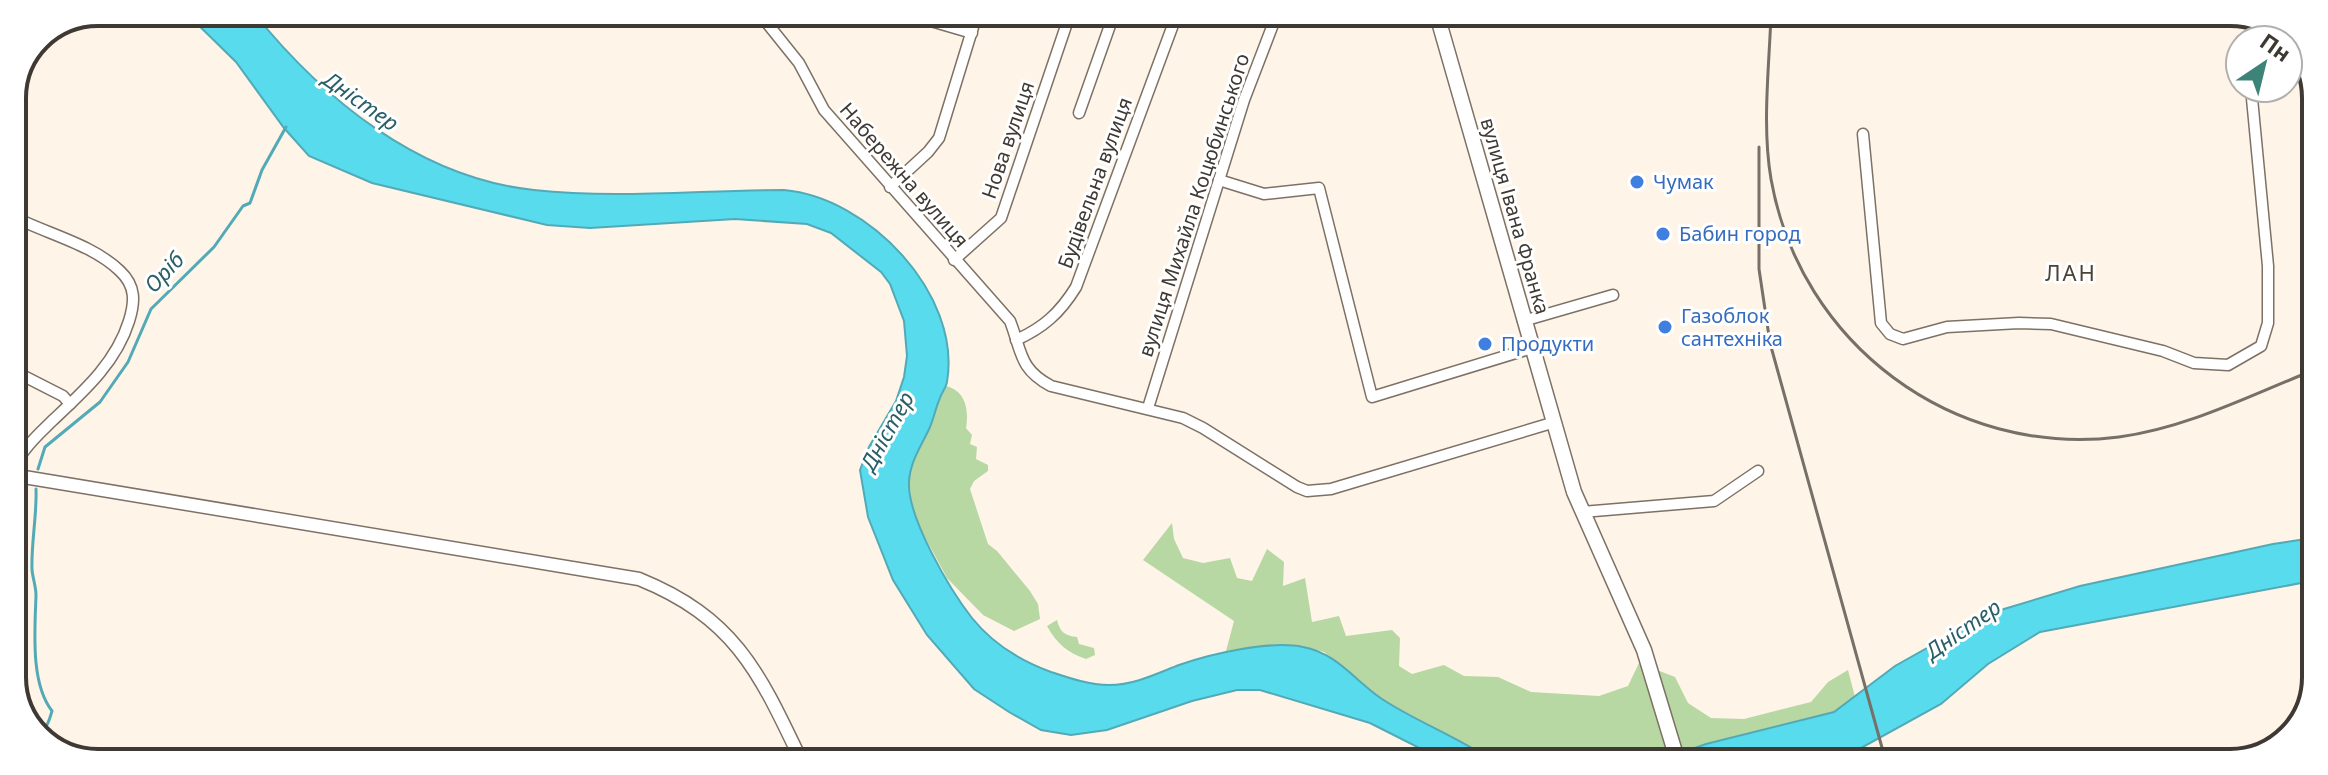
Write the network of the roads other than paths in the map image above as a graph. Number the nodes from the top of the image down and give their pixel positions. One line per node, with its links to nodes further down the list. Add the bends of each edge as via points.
1 (769, 26): 14 (street, Набережна вулиця, via 799,63 824,110)
2 (948, 26): 9 (street)
3 (974, 26): 9 (street)
4 (1066, 26): 16 (street, Нова вулиця, via 1001,218)
5 (1110, 26): 11 (street)
6 (1173, 26): 19 (street, Будівельна вулиця, via 1076,287 1046,324)
7 (1272, 26): 13 (street, вулиця Михайла Коцюбинського)
8 (1440, 26): 18 (main road, вулиця Івана Франка)
9 (972, 33): 14 (street, via 939,138)
10 (2253, 104): 12 (street, via 2268,266 2268,323 2261,346 2228,365 2194,363 2051,324 1947,327 1896,338 1881,323)
11 (1079, 113)
12 (1863, 134)
13 (1219, 180): 20 (street, via 1264,194 1319,188 1372,397); 23 (street, вулиця Михайла Коцюбинського)
14 (890, 187): 16 (street, Набережна вулиця)
15 (26, 222): 22 (street, via 98,255 119,270 132,289 133,307 116,351)
16 (954, 260): 19 (street, Набережна вулиця, via 1010,321)
17 (1613, 295): 18 (street)
18 (1523, 321): 20 (main road, вулиця Івана Франка)
19 (1016, 340): 23 (street, Набережна вулиця, via 1020,358 1051,386)
20 (1532, 348): 24 (main road, вулиця Івана Франка)
21 (26, 377): 22 (street)
22 (70, 404): 25 (street)
23 (1148, 408): 24 (street, via 1203,428 1307,491 1331,489)
24 (1555, 422): 28 (main road, вулиця Івана Франка)
25 (26, 448)
26 (1758, 471): 28 (street, via 1714,501)
27 (26, 478): 29 (street, via 639,579 688,602 725,632 766,686)
28 (1582, 512): 30 (main road, вулиця Івана Франка, via 1644,650)
29 (796, 749)
30 (1674, 749)

